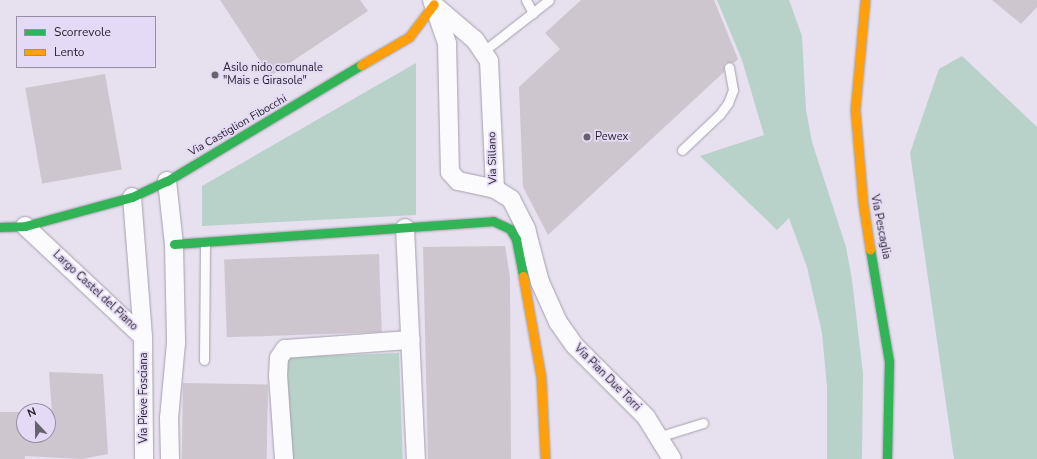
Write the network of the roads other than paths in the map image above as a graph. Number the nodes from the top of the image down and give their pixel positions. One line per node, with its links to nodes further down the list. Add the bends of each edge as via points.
1 (526, 0): 5 (lane)
2 (548, 0): 5 (lane)
3 (865, 0): 28 (street, Via Pescaglia, via 855,109 863,204 889,361)
4 (433, 2): 6 (street); 9 (street, Via Castiglion Fibocchi, via 409,37); 10 (street, Via Sillano, via 447,43 450,172 458,181)
5 (533, 13): 6 (lane)
6 (485, 50): 10 (street, Via Sillano, via 489,61)
7 (729, 67): 8 (lane, via 733,90 728,103)
8 (682, 150)
9 (167, 181): 11 (street); 16 (street)
10 (495, 189): 21 (street, Via Pian Due Torri, via 510,199 526,229 540,282 558,322 574,345 625,393)
11 (132, 197): 12 (street); 17 (street, Largo Castel del Piano)
12 (25, 226): 13 (street); 17 (street, Largo Castel del Piano)
13 (0, 227)
14 (405, 228): 15 (street); 18 (street); 26 (street, via 493,221 510,229 516,239 541,377)
15 (204, 243): 16 (street); 19 (lane)
16 (174, 244): 23 (street, via 176,343 169,418)
17 (143, 337): 22 (street, Via Pieve Fosciana)
18 (411, 340): 24 (street, via 284,349 279,358 278,376); 25 (street)
19 (204, 360)
20 (703, 423): 21 (lane)
21 (661, 436): 27 (street, Via Pian Due Torri)
22 (144, 459)
23 (170, 459)
24 (284, 459)
25 (416, 459)
26 (545, 459)
27 (672, 459)
28 (887, 459)

